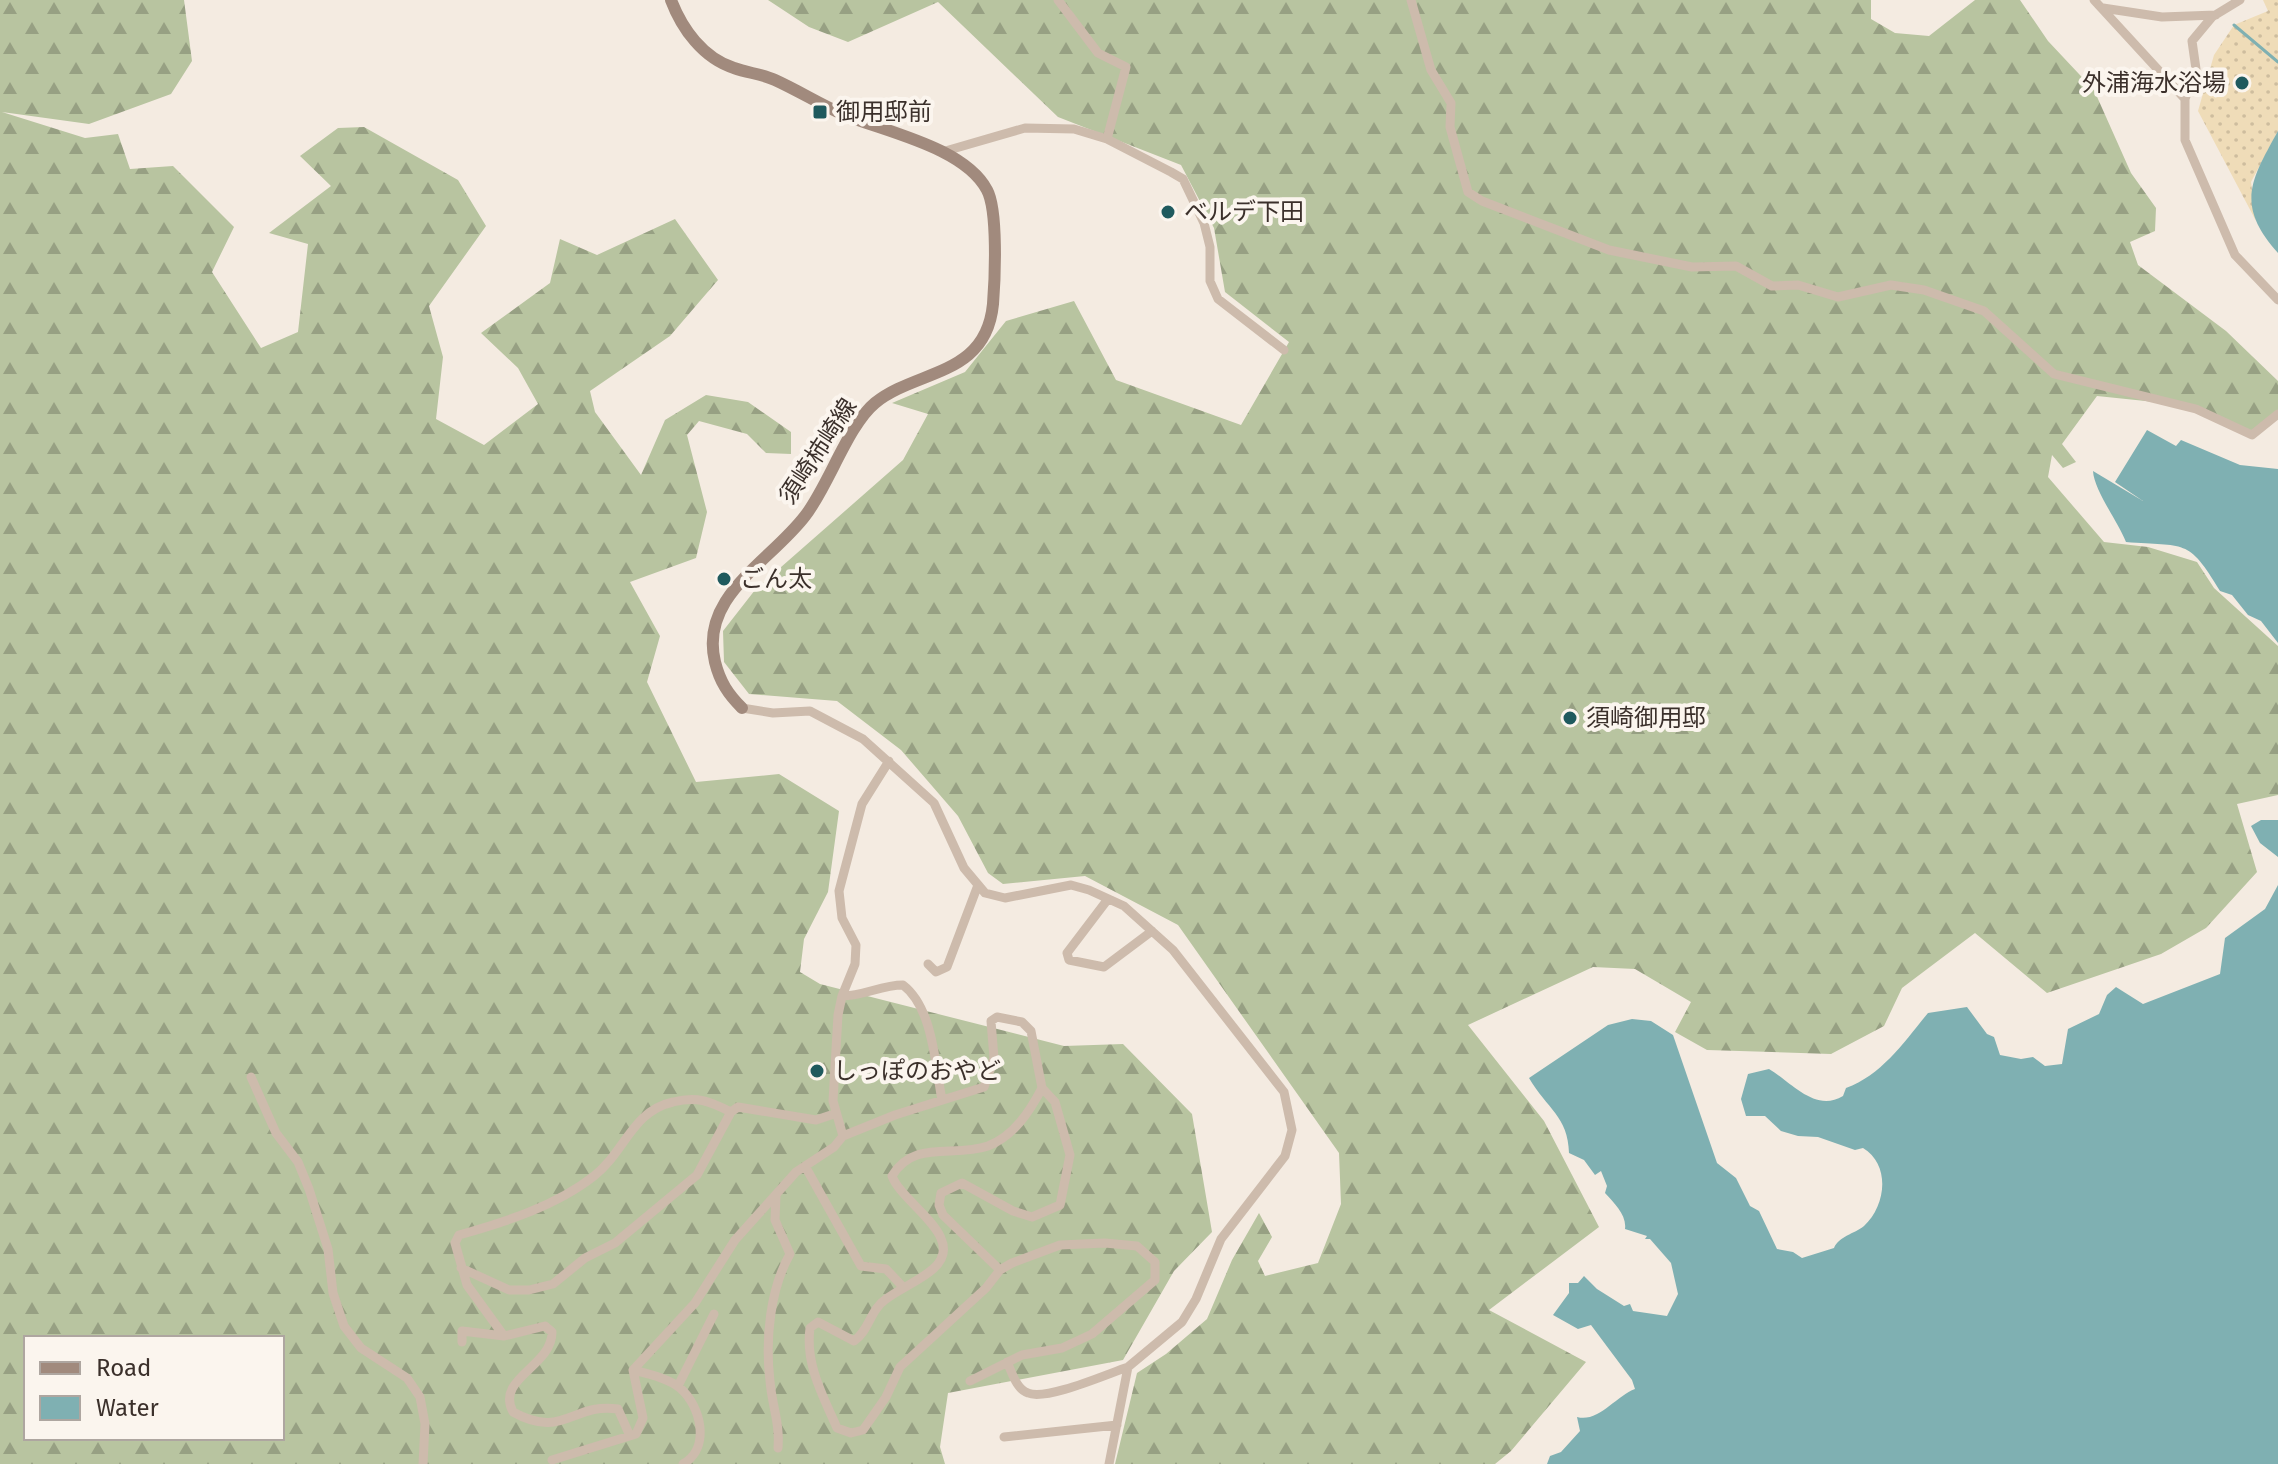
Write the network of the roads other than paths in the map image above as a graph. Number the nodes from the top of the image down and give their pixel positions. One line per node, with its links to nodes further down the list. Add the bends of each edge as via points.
1 (671, 0): 10 (main road, 須崎柿崎線, via 686,32 722,64 772,79 841,113)
2 (1058, 0): 9 (street, via 1098,53 1126,67)
3 (1411, 0): 13 (street, via 1431,70 1451,103 1450,127 1468,192 1482,201 1609,250 1692,267 1736,266 1772,286 1798,285 1838,297 1891,285 1924,290 1984,311 2041,364 2067,379 2196,409 2252,435)
4 (2094, 0): 6 (street)
5 (2240, 0): 7 (street)
6 (2103, 8): 7 (street, via 2162,17); 8 (street)
7 (2216, 15): 8 (street, via 2192,41 2196,69)
8 (2185, 99): 11 (street, via 2185,140 2224,235 2245,269)
9 (1107, 139): 10 (street, via 1074,129 1025,128); 12 (street, via 1183,179 1204,223 1210,281 1218,299)
10 (942, 152): 14 (main road, 須崎柿崎線, via 989,192 993,305 985,331 953,367 883,398 867,411 805,516 722,603 713,653 718,677)
11 (2278, 300)
12 (1284, 350)
13 (2278, 414)
14 (742, 708): 15 (street, via 810,711 863,739)
15 (889, 761): 16 (street, via 934,803 964,868); 20 (street, via 862,804 839,891 842,918 856,945 855,964)
16 (978, 885): 17 (street, via 994,897 1071,885); 19 (street, via 947,967 936,972)
17 (1108, 899): 18 (street); 18 (street, via 1067,953 1069,960 1104,967)
18 (1152, 931): 36 (street, via 1173,950 1284,1092 1292,1130 1285,1156 1221,1239 1182,1322)
19 (928, 964)
20 (842, 996): 23 (street, via 866,996 887,985 911,991 930,1040); 25 (street)
21 (251, 1077): 45 (street, via 309,1189 344,1326 361,1348 407,1378 420,1397)
22 (1042, 1088): 23 (street, via 1031,1031 1022,1022 997,1017 991,1021 994,1058 984,1087); 30 (street, via 1055,1102 1070,1155 1060,1205 1025,1217 962,1183 941,1193 943,1215); 31 (street, via 1032,1108 1001,1139 966,1150 934,1150 899,1163 892,1176 897,1190 941,1235 945,1251 935,1268)
23 (942, 1100): 26 (street)
24 (731, 1112): 25 (street, via 753,1106 816,1120); 29 (street, via 697,1175 615,1243 585,1258 553,1284 509,1290); 29 (street, via 702,1098 658,1106 646,1113 596,1175 523,1214 459,1235 455,1243)
25 (834, 1114): 26 (street)
26 (843, 1136): 27 (street)
27 (805, 1166): 28 (street); 31 (street, via 861,1266 886,1269)
28 (776, 1196): 37 (street, via 735,1240 695,1303); 43 (street, via 775,1220 790,1254 779,1273 771,1332)
29 (461, 1268): 33 (street, via 467,1285)
30 (1000, 1270): 31 (street, via 900,1367 863,1430 837,1428 809,1360 810,1328 818,1322 854,1341 882,1301); 35 (street, via 1060,1245 1105,1243 1137,1246 1158,1271 1155,1280 1092,1334)
31 (903, 1287)
32 (714, 1314): 39 (street)
33 (504, 1336): 34 (street, via 462,1331); 41 (street, via 545,1326 552,1332 552,1342 538,1364 513,1383 508,1397 513,1412 552,1424 596,1408 618,1409)
34 (462, 1342)
35 (1007, 1362): 36 (street, via 1017,1384 1035,1395); 38 (street)
36 (1128, 1367): 40 (street)
37 (633, 1370): 39 (street); 41 (street, via 643,1418)
38 (970, 1381)
39 (678, 1386): 46 (street, via 691,1399 701,1424 699,1445)
40 (1117, 1425): 42 (street); 47 (street)
41 (630, 1436): 44 (street)
42 (1004, 1437)
43 (778, 1448)
44 (552, 1460)
45 (423, 1464)
46 (683, 1464)
47 (1109, 1464)

